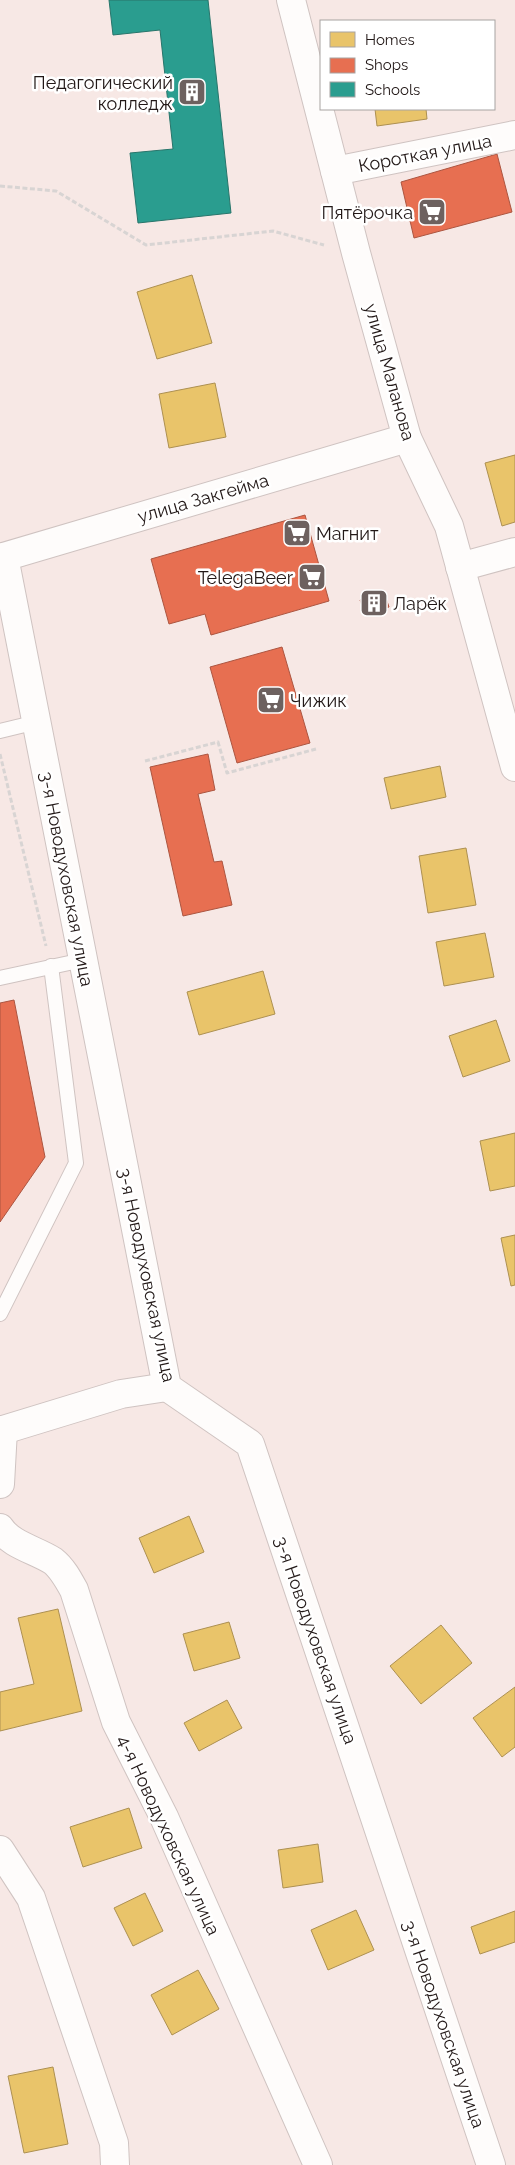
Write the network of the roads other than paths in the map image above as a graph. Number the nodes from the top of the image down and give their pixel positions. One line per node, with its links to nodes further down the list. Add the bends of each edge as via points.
1 (291, 0): 3 (street, улица Маланова)
2 (515, 135): 3 (street, Короткая улица)
3 (335, 171): 4 (street, улица Маланова)
4 (406, 438): 5 (street, улица Закгейма); 7 (street, улица Маланова, via 449,526)
5 (1, 551): 8 (street, 3-я Новодуховская улица)
6 (515, 552): 7 (street)
7 (460, 567): 10 (street, улица Маланова)
8 (36, 722): 9 (lane); 11 (street, 3-я Новодуховская улица)
9 (0, 730)
10 (515, 767)
11 (83, 960): 12 (lane); 15 (street, 3-я Новодуховская улица)
12 (51, 966): 13 (lane); 14 (lane, via 76,1163)
13 (0, 978)
14 (0, 1314)
15 (167, 1388): 16 (street, via 122,1394); 22 (street, 3-я Новодуховская улица, via 250,1444)
16 (2, 1431): 17 (street)
17 (0, 1484)
18 (0, 1528): 21 (street, 4-я Новодуховская улица, via 13,1540 54,1562 74,1590 116,1722 164,1817)
19 (0, 1850): 20 (street, via 31,1898 114,2143)
20 (115, 2165)
21 (318, 2165)
22 (492, 2165)

